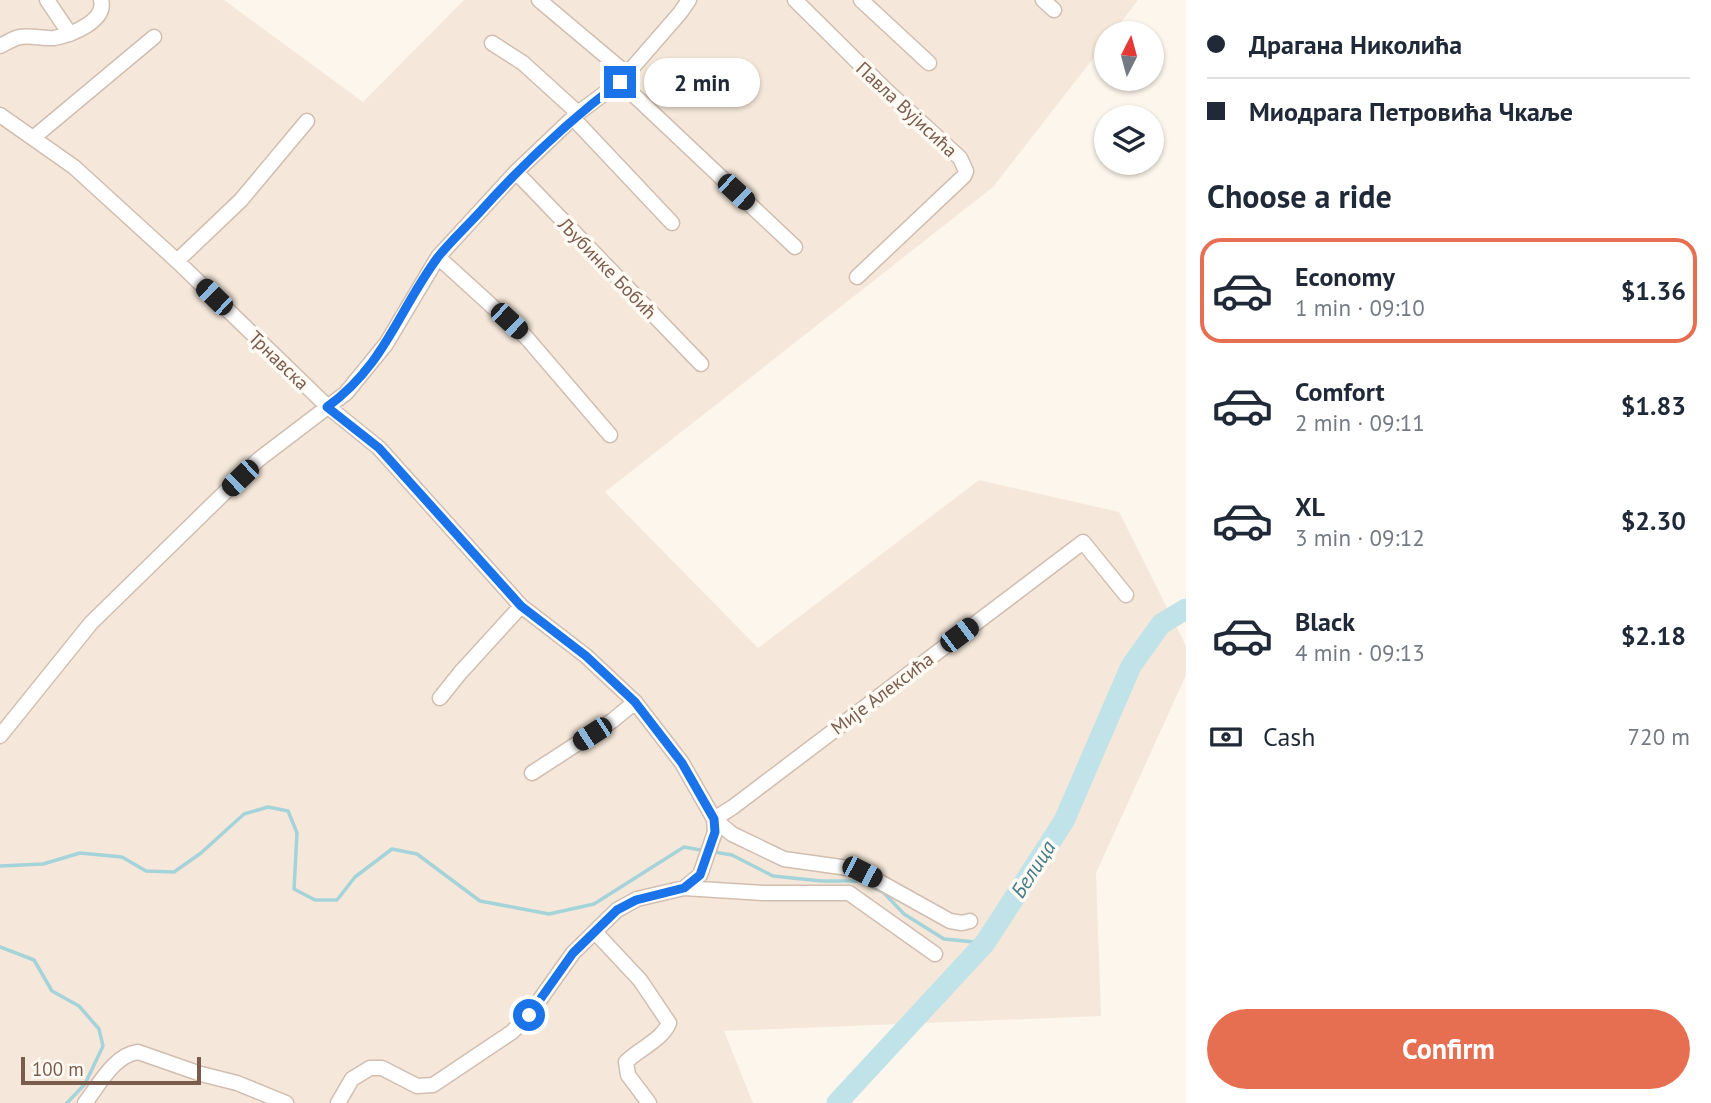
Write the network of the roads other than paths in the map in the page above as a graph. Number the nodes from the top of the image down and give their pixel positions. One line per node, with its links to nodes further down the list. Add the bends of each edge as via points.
1 (47, 0): 7 (street)
2 (101, 0): 7 (street, via 96,18)
3 (539, 0): 12 (street)
4 (689, 0): 12 (street)
5 (795, 0): 22 (street, Павла Вујисића, via 960,158 966,171)
6 (861, 0): 11 (street)
7 (70, 34): 10 (street, via 19,37)
8 (154, 37): 16 (street)
9 (492, 43): 14 (street, via 523,63)
10 (0, 46)
11 (929, 64)
12 (623, 78): 14 (street); 19 (street)
13 (0, 115): 16 (street, Трнавска)
14 (576, 116): 17 (street); 18 (street)
15 (307, 121): 21 (street, via 241,200)
16 (33, 138): 21 (street, Трнавска, via 74,166)
17 (516, 172): 20 (street); 23 (street, Љубинке Бобић)
18 (672, 223)
19 (795, 247)
20 (438, 257): 24 (street, via 386,344 346,393); 25 (street, via 526,337)
21 (177, 261): 24 (street, Трнавска)
22 (857, 277)
23 (701, 364)
24 (327, 407): 27 (street, Трнавска, via 379,448); 30 (street, via 258,460 91,623)
25 (610, 435)
26 (1126, 595): 32 (street, Мије Алексића, via 1083,541)
27 (521, 606): 28 (street); 29 (street, Трнавска, via 586,656)
28 (440, 698)
29 (635, 702): 31 (street); 32 (street, Трнавска, via 682,763)
30 (0, 736)
31 (532, 773)
32 (714, 819): 33 (street, via 715,832 700,875); 34 (street, Трнавска, via 732,834 784,859 862,872 950,921)
33 (684, 888): 35 (street, via 636,900 617,910); 36 (street, via 849,893)
34 (970, 920)
35 (595, 932): 39 (street, via 573,953 512,1032 433,1085 417,1086 393,1072 370,1068 352,1079); 40 (street, via 640,980 669,1023 626,1062 628,1075)
36 (934, 954)
37 (85, 1103): 38 (street, via 118,1060 138,1052)
38 (286, 1103)
39 (338, 1103)
40 (649, 1103)

